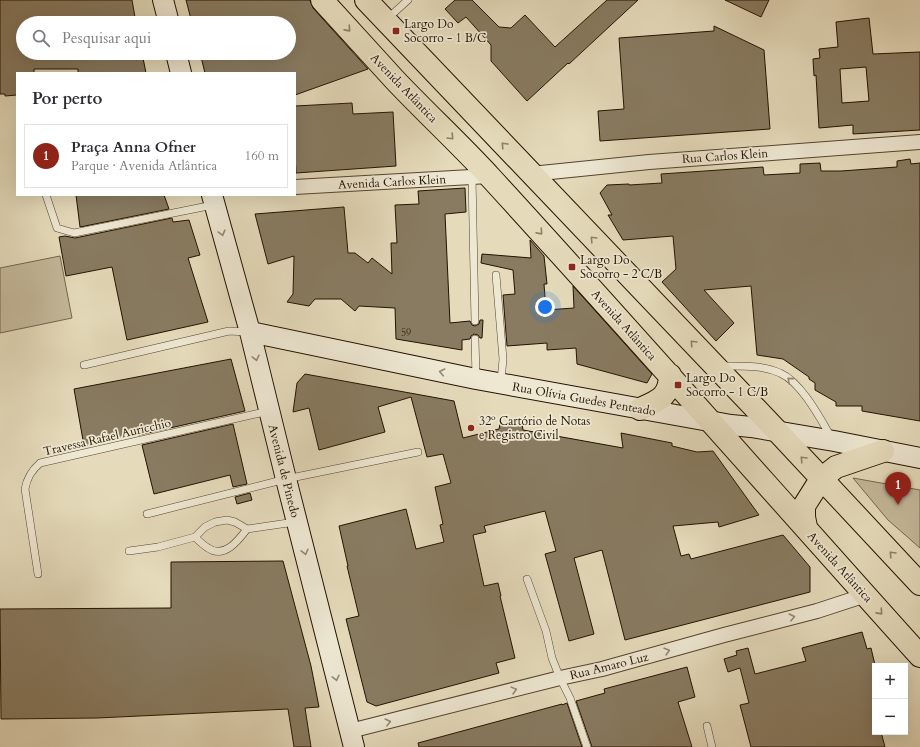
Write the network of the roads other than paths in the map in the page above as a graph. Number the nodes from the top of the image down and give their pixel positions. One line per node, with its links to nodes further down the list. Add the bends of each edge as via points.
1 (163, 0): 5 (street)
2 (322, 0): 11 (main road, Avenida Atlântica, one-way to 11)
3 (366, 0): 6 (main road)
4 (408, 0): 6 (lane)
5 (167, 16)
6 (386, 21): 10 (main road, one-way to 6)
7 (178, 60): 8 (street)
8 (181, 72)
9 (920, 142): 10 (street, Rua Carlos Klein, via 656,161)
10 (531, 174): 20 (main road, one-way to 10)
11 (480, 176): 12 (street, Avenida Carlos Klein); 16 (lane); 21 (main road, Avenida Atlântica, one-way to 21)
12 (296, 188)
13 (46, 196): 14 (lane, via 57,228 74,233)
14 (214, 200): 17 (street, Avenida de Pinedo, one-way to 17)
15 (496, 275): 23 (lane, via 503,359)
16 (475, 321)
17 (250, 332): 19 (lane, via 228,331); 22 (street, Rua Olívia Guedes Penteado, one-way to 17); 25 (street, Avenida de Pinedo, one-way to 25)
18 (475, 339): 22 (lane)
19 (84, 365)
20 (714, 366): 27 (main road); 28 (lane, one-way to 20, via 800,389 782,373 750,367)
21 (670, 375): 24 (main road, via 669,387 664,396); 26 (main road, Avenida Atlântica)
22 (476, 379): 23 (street, Rua Olívia Guedes Penteado)
23 (501, 384): 24 (street, Rua Olívia Guedes Penteado)
24 (640, 409): 26 (street, Rua Olívia Guedes Penteado)
25 (269, 411): 33 (street, Avenida de Pinedo); 40 (lane, Travessa Rafael Auricchio, via 40,462 27,478 25,489)
26 (709, 421): 27 (street, Rua Olívia Guedes Penteado); 36 (main road, Avenida Atlântica)
27 (778, 432): 28 (street, Rua Olívia Guedes Penteado); 32 (main road, one-way to 27)
28 (834, 441): 29 (street, Rua Olívia Guedes Penteado)
29 (883, 451): 31 (street, Rua Olívia Guedes Penteado); 32 (main road, via 836,467)
30 (418, 452): 33 (lane)
31 (920, 458)
32 (821, 478): 36 (main road, via 804,506); 42 (main road, one-way to 32)
33 (286, 479): 34 (lane); 35 (street, Avenida de Pinedo)
34 (147, 514)
35 (297, 522): 37 (lane); 47 (street, Avenida de Pinedo, one-way to 47)
36 (806, 527): 43 (main road, Avenida Atlântica)
37 (247, 529): 38 (lane, via 227,520 205,527); 38 (lane, via 233,546 217,551)
38 (195, 537): 39 (lane, via 158,547)
39 (129, 551)
40 (38, 574)
41 (527, 579): 45 (lane)
42 (920, 583)
43 (866, 596): 44 (main road, Avenida Atlântica, one-way to 44); 45 (street, Rua Amaro Luz, one-way to 43, via 602,669)
44 (920, 656)
45 (560, 678): 47 (street, Rua Amaro Luz, one-way to 45); 48 (lane, via 570,698)
46 (707, 726): 49 (lane)
47 (352, 739)
48 (587, 747)
49 (712, 747)

